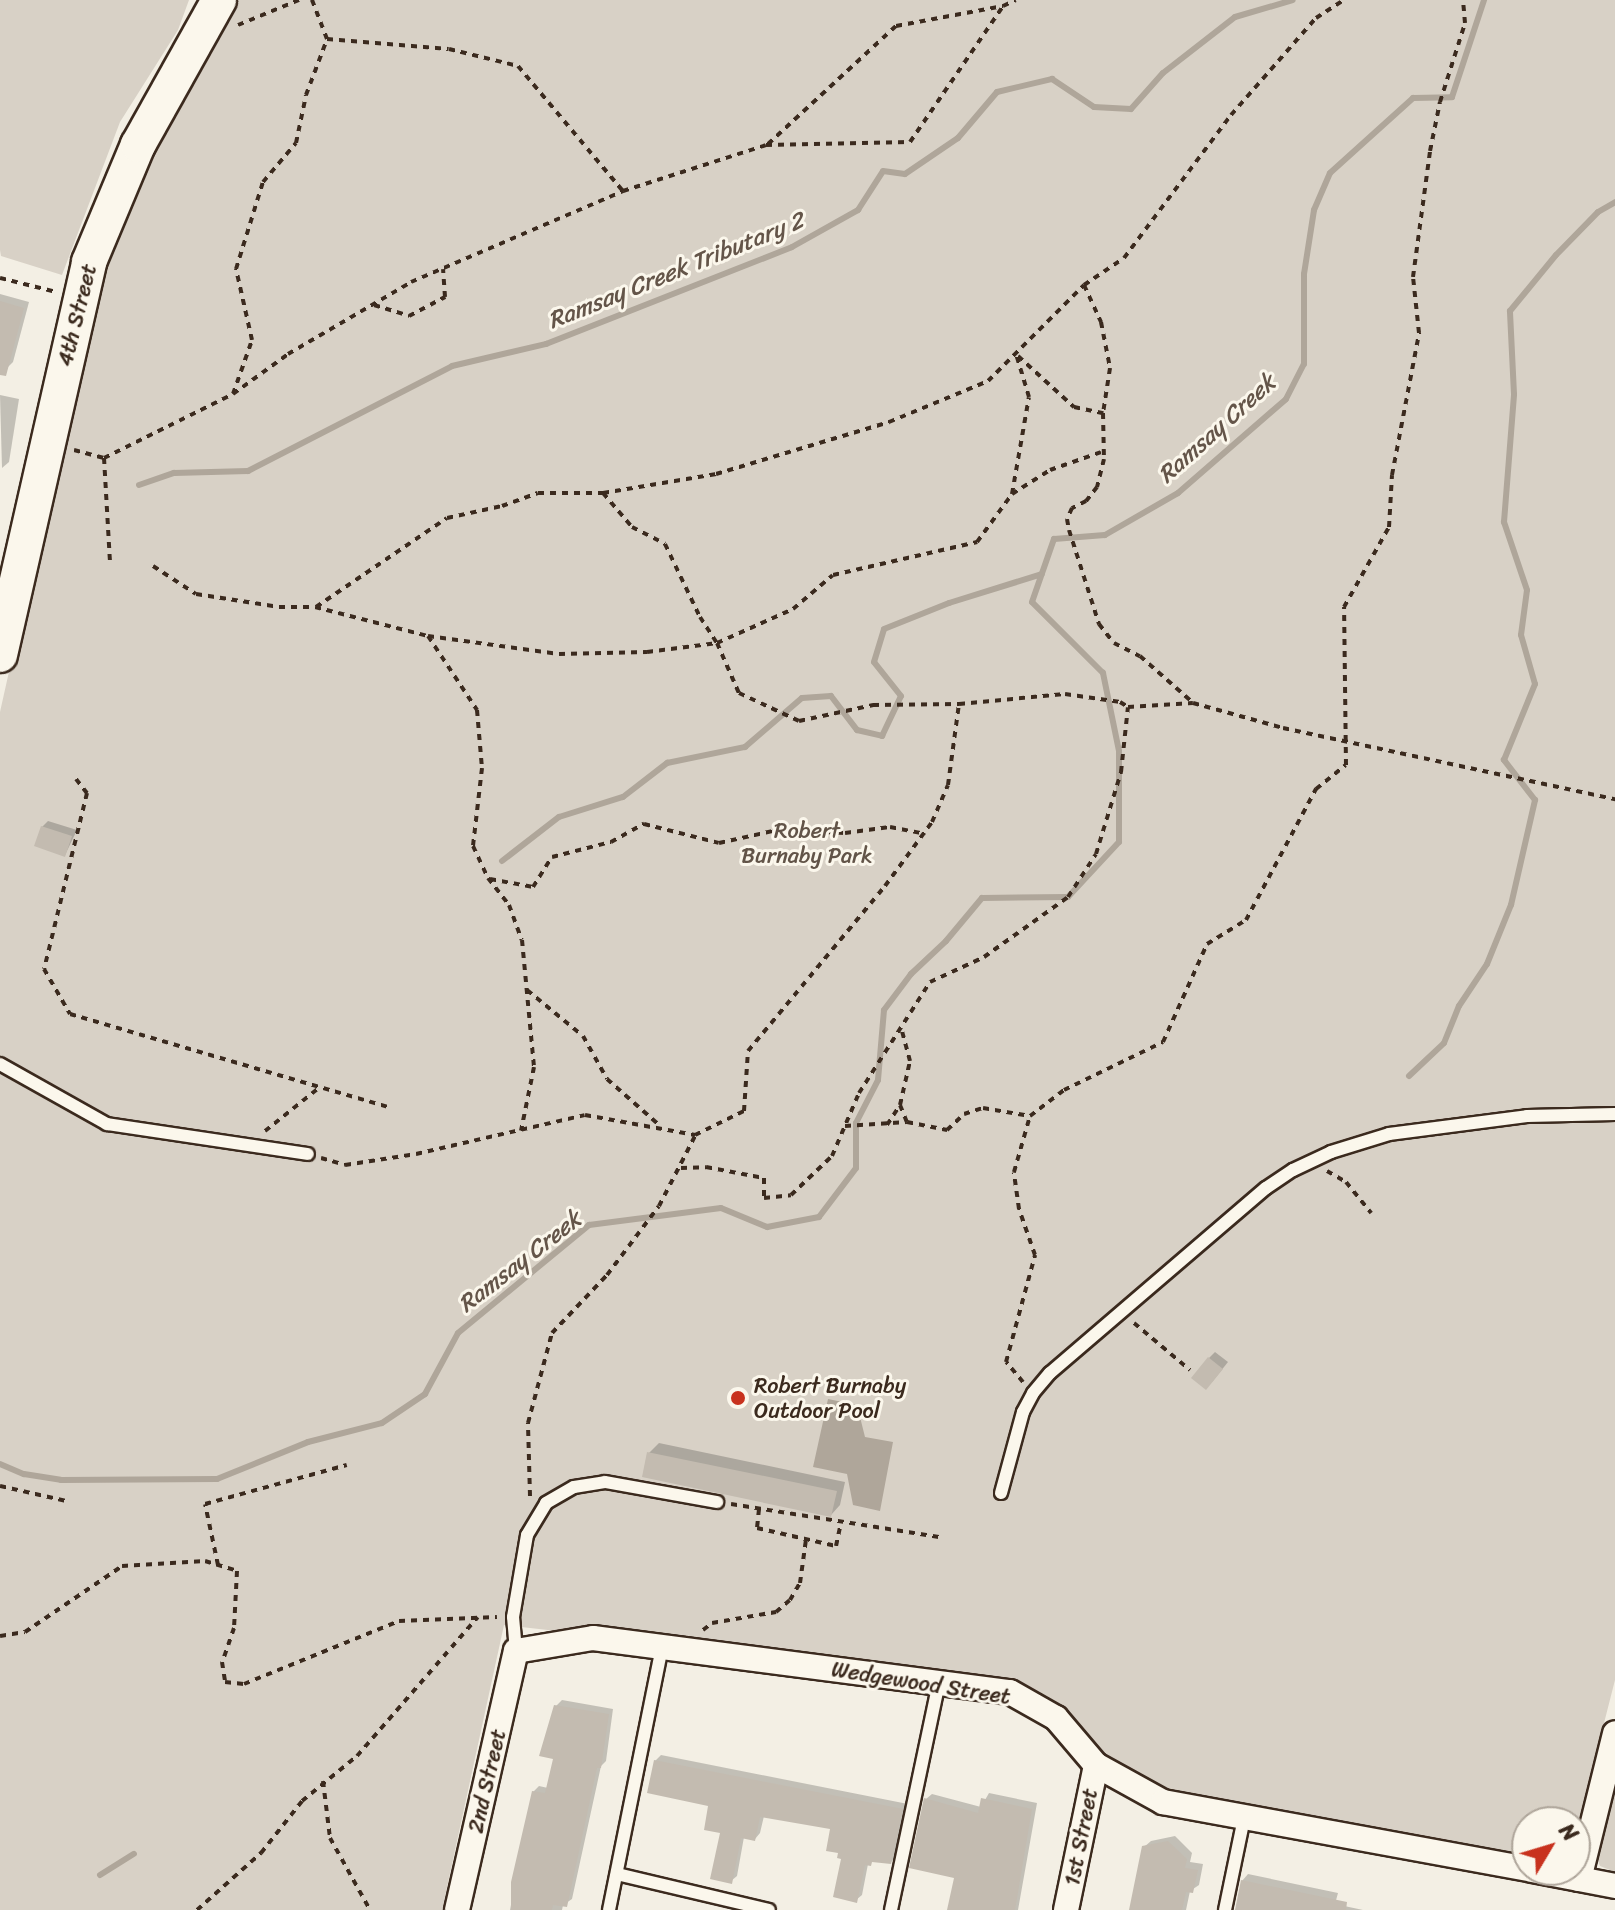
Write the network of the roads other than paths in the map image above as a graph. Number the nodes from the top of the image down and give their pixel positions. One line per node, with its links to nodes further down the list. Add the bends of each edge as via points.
1 (226, 14): 2 (street, 4th Street, via 138,145 105,219 79,298)
2 (0, 655)
3 (0, 1064): 5 (lane, via 107,1124)
4 (1615, 1114): 6 (lane, via 1527,1116 1389,1134 1312,1161 1266,1188 1050,1373 1023,1412)
5 (308, 1154)
6 (1001, 1493)
7 (717, 1502): 9 (lane, via 616,1482 595,1482 555,1497 527,1535 513,1617)
8 (662, 1647): 9 (street, Wedgewood Street, via 593,1638); 10 (street, Wedgewood Street); 16 (lane)
9 (516, 1651): 19 (street, 2nd Street)
10 (939, 1683): 12 (street, Wedgewood Street, via 1010,1692 1056,1718); 22 (lane)
11 (1615, 1733): 14 (street)
12 (1096, 1765): 13 (street, Wedgewood Street, via 1163,1802); 23 (street, 1st Street)
13 (1244, 1818): 15 (street, Wedgewood Street); 24 (lane)
14 (1591, 1830)
15 (1511, 1867)
16 (617, 1874): 20 (lane); 21 (lane)
17 (1591, 1881): 18 (street, Wedgewood Street)
18 (1615, 1886)
19 (457, 1910)
20 (609, 1910)
21 (769, 1910)
22 (891, 1910)
23 (1066, 1910)
24 (1225, 1910)

